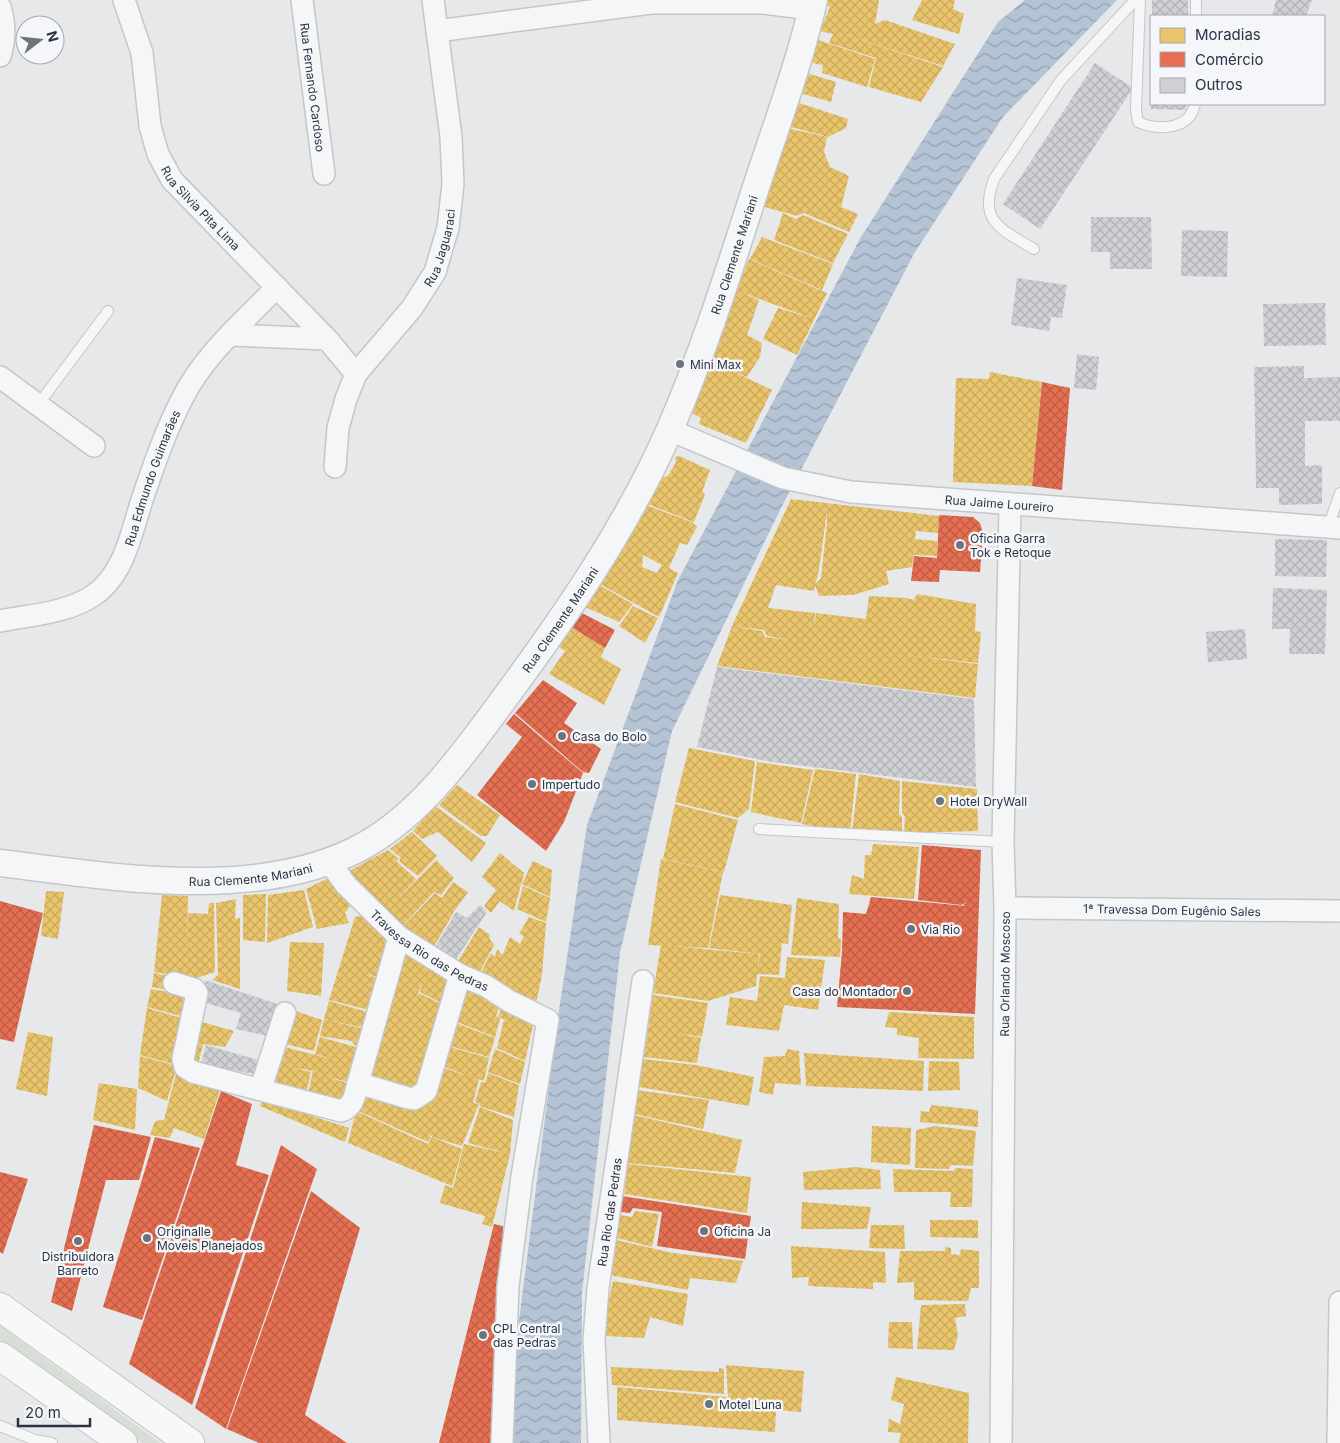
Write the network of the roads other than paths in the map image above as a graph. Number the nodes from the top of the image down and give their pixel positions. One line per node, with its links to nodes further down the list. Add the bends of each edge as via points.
1 (124, 0): 15 (street, Rua Silvia Pita Lima, via 142,53 150,126 167,172)
2 (302, 0): 13 (street, Rua Fernando Cardoso)
3 (433, 0): 10 (street, Rua Jaguaraci)
4 (1135, 0): 14 (lane, via 1061,80 994,179 988,207 992,220)
5 (1140, 0): 12 (lane, via 1138,122 1146,126 1177,126 1186,123)
6 (1196, 0): 9 (lane)
7 (813, 5): 10 (street, via 651,3); 22 (street, Rua Clemente Mariani, via 719,300)
8 (0, 7): 11 (street, via 4,20)
9 (1196, 15)
10 (437, 31): 19 (street, Rua Jaguaraci, via 451,137 453,184 448,228 435,272 412,308)
11 (0, 56)
12 (1195, 105)
13 (324, 174)
14 (1034, 249)
15 (278, 287): 17 (street, Rua Edmundo Guimarães); 18 (street, Rua Silvia Pita Lima)
16 (108, 311): 21 (lane)
17 (231, 334): 18 (street); 28 (street, Rua Edmundo Guimarães, via 182,397 163,439 133,532 116,572 95,594 68,607)
18 (327, 339): 19 (street, Rua Silvia Pita Lima)
19 (356, 374): 24 (street, Rua Jaguaraci, via 338,428)
20 (0, 377): 21 (street)
21 (38, 405): 23 (street)
22 (670, 430): 26 (street, Rua Jaime Loureiro, via 783,478 807,484 851,492); 31 (street, Rua Clemente Mariani, via 632,504 583,586 486,723 429,794 398,822 364,845)
23 (94, 446)
24 (335, 468)
25 (1340, 493): 27 (lane)
26 (1010, 505): 27 (street, Rua Jaime Loureiro); 30 (street, Rua Orlando Moscoso)
27 (1334, 528)
28 (0, 621)
29 (759, 830): 30 (lane)
30 (1003, 842): 33 (street, Rua Orlando Moscoso)
31 (328, 860): 32 (street, Rua Clemente Mariani, via 270,877 226,881 80,873); 35 (street, Travessa Rio das Pedras, via 346,885)
32 (0, 863)
33 (1005, 908): 34 (street, 1ª Travessa Dom Eugênio Sales); 54 (street, Rua Orlando Moscoso)
34 (1340, 911)
35 (399, 937): 36 (street, Travessa Rio das Pedras); 40 (street)
36 (460, 974): 40 (street, via 426,1091 414,1099); 52 (street, Travessa Rio das Pedras, via 548,1020 522,1176 508,1286)
37 (643, 981): 53 (street, Rua Rio das Pedras, via 598,1288 594,1340)
38 (174, 983): 41 (street, via 197,993 183,1059 185,1067 193,1072)
39 (285, 1012): 41 (street)
40 (358, 1082): 41 (street, via 353,1102 341,1111)
41 (261, 1088)
42 (1340, 1302): 44 (street)
43 (0, 1307): 51 (main road)
44 (1340, 1327): 55 (street)
45 (0, 1356): 50 (main road)
46 (0, 1426): 47 (lane)
47 (16, 1433): 48 (lane); 49 (lane)
48 (22, 1443)
49 (52, 1443)
50 (123, 1443)
51 (190, 1443)
52 (502, 1443)
53 (599, 1443)
54 (1001, 1443)
55 (1338, 1443)

